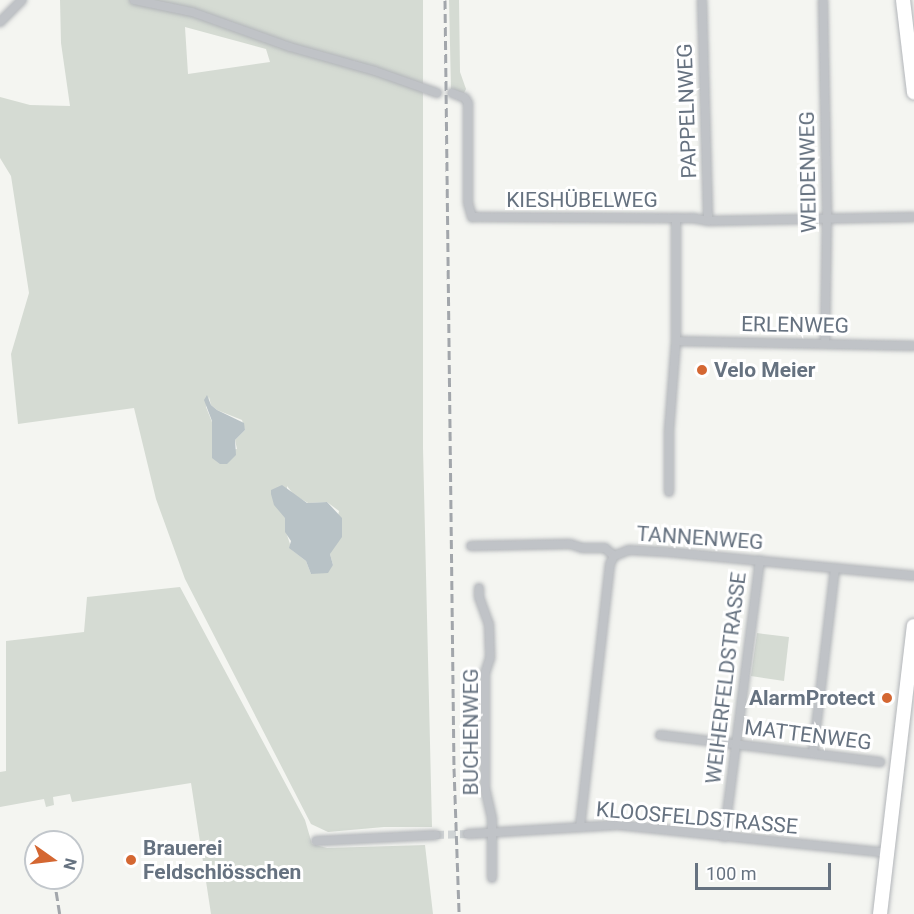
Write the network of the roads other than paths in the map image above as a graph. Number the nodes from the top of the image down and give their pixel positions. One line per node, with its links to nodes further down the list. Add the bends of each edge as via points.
1 (22, 0): 6 (street)
2 (134, 0): 8 (street, via 192,12)
3 (702, 0): 13 (street, PAPPELNWEG)
4 (823, 0): 12 (street, WEIDENWEG)
5 (903, 0): 7 (main road)
6 (0, 22)
7 (914, 92)
8 (437, 93)
9 (453, 93): 11 (street, KIESHÜBELWEG, via 468,103 468,203 472,217)
10 (914, 217): 12 (street, KIESHÜBELWEG)
11 (676, 218): 13 (street, KIESHÜBELWEG); 14 (street)
12 (827, 218): 13 (street, KIESHÜBELWEG); 15 (street, WEIDENWEG)
13 (708, 221)
14 (676, 341): 15 (street, ERLENWEG); 17 (street)
15 (825, 344): 16 (street, ERLENWEG)
16 (914, 346)
17 (669, 492)
18 (471, 546): 19 (street, via 570,544 605,548)
19 (614, 556): 20 (street, TANNENWEG, via 629,550); 29 (street, TANNENWEG)
20 (759, 560): 21 (street, TANNENWEG); 26 (street, WEIHERFELDSTRASSE)
21 (835, 568): 22 (street, TANNENWEG); 27 (street)
22 (914, 576)
23 (479, 588): 31 (street, BUCHENWEG, via 489,624 485,788)
24 (914, 626): 35 (main road)
25 (660, 735): 26 (street, MATTENWEG)
26 (737, 744): 27 (street, MATTENWEG); 33 (street, WEIHERFELDSTRASSE)
27 (813, 753): 28 (street, MATTENWEG)
28 (880, 762)
29 (580, 827): 31 (street, KLOOSFELDSTRASSE); 33 (street, KLOOSFELDSTRASSE, via 618,825)
30 (468, 834): 31 (street, KLOOSFELDSTRASSE)
31 (492, 834): 36 (street, BUCHENWEG)
32 (436, 835): 34 (street)
33 (724, 837): 35 (street, KLOOSFELDSTRASSE)
34 (316, 841)
35 (887, 853): 37 (main road)
36 (492, 878)
37 (880, 914)

